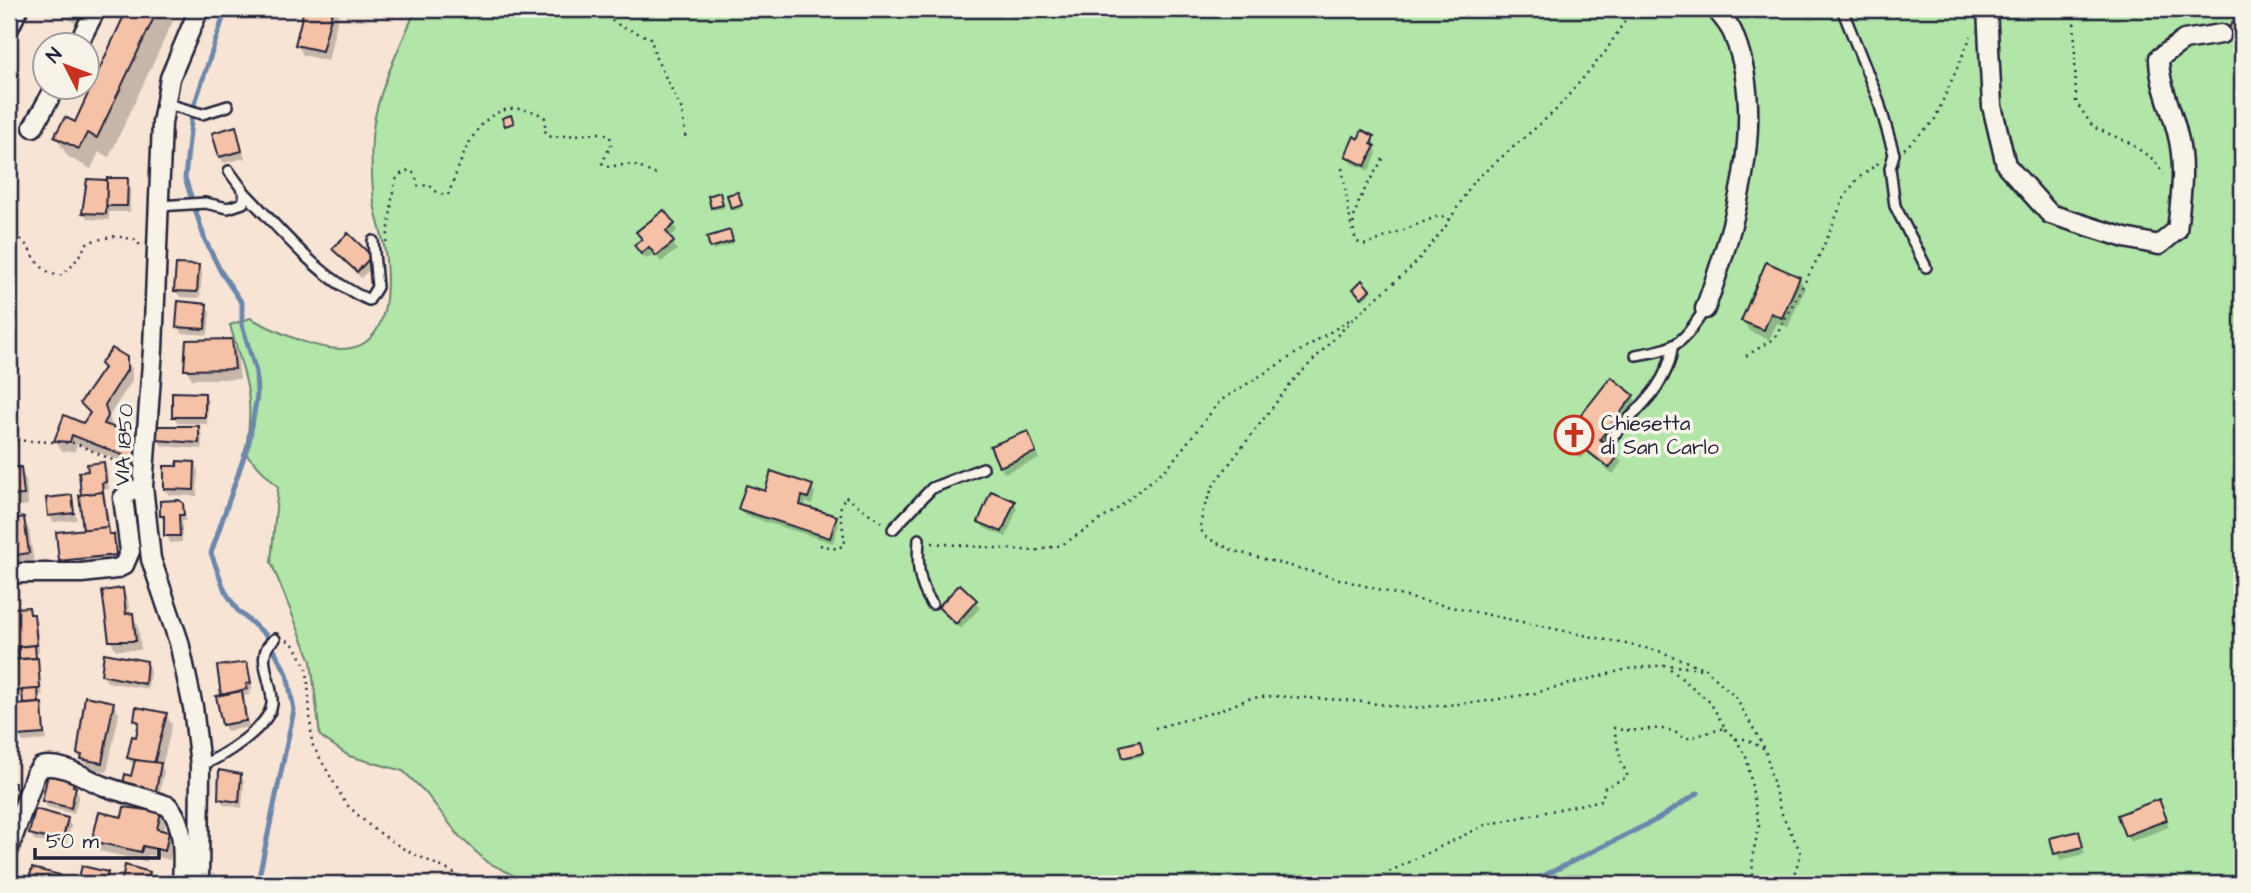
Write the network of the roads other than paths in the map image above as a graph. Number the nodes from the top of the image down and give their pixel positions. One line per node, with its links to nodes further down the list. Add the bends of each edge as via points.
1 (18, 9): 7 (street)
2 (96, 9): 8 (street)
3 (199, 9): 11 (street, VIA 1850, via 170,78)
4 (1716, 9): 19 (street, via 1734,35 1747,91 1745,151 1730,238)
5 (1842, 9): 18 (lane, via 1878,99 1894,154 1890,168 1895,205)
6 (1987, 9): 9 (street, via 1992,106 2006,165 2050,214 2159,245 2177,230 2184,176 2178,134 2159,75 2159,58 2184,40)
7 (9, 28)
8 (84, 32)
9 (2221, 34)
10 (47, 102): 13 (street)
11 (172, 106): 12 (lane, via 202,114); 16 (street, VIA 1850, via 160,144)
12 (228, 106)
13 (33, 127)
14 (229, 171): 15 (lane)
15 (245, 193): 16 (lane, via 243,203 228,208 205,203); 17 (lane, via 296,246 351,292 369,300 377,287)
16 (159, 206): 24 (street, VIA 1850)
17 (373, 241)
18 (1926, 267)
19 (1705, 309): 20 (lane)
20 (1672, 349): 21 (lane); 22 (lane, via 1670,366 1654,392)
21 (1636, 355)
22 (1611, 438)
23 (983, 468): 25 (lane, via 932,488)
24 (143, 483): 27 (street, via 123,498 130,551 124,565 82,572); 30 (street, VIA 1850, via 150,559 179,642)
25 (893, 529)
26 (919, 539): 28 (lane, via 921,587)
27 (9, 573)
28 (932, 604)
29 (271, 642): 30 (lane, via 263,653 270,713 243,741)
30 (200, 765): 33 (street, VIA 1850)
31 (9, 848): 32 (street, via 35,775 49,766 168,806 175,813 181,835)
32 (182, 884)
33 (200, 884)

